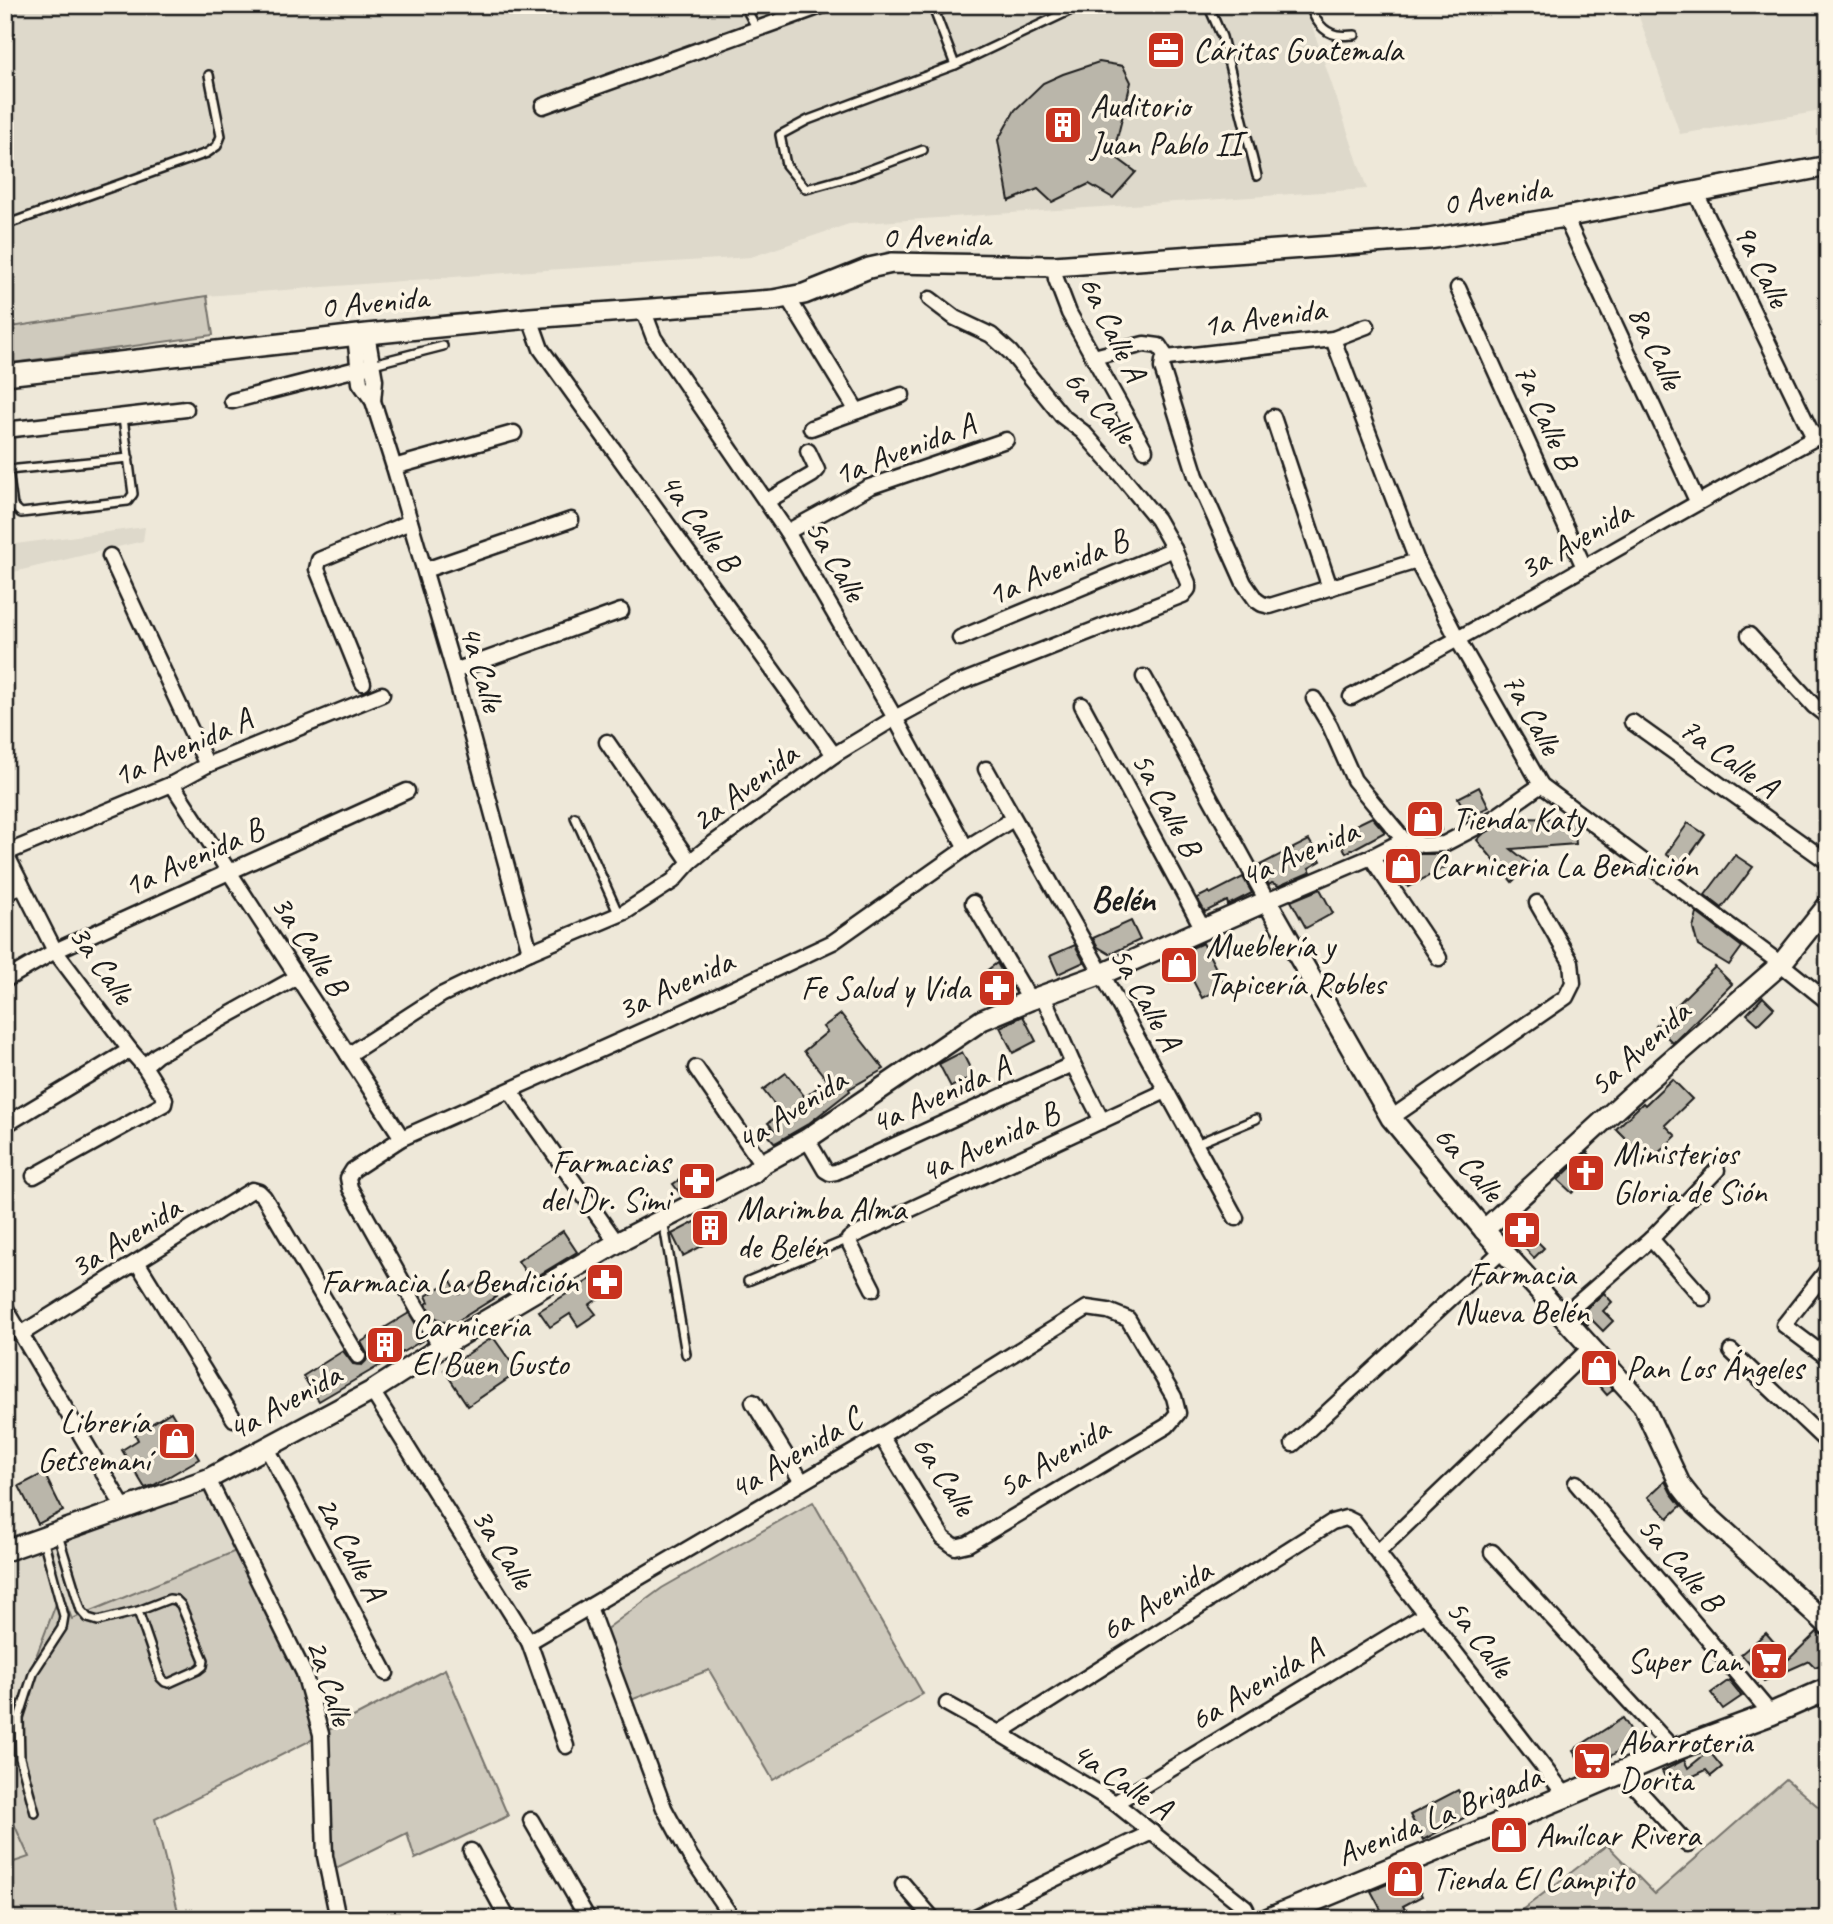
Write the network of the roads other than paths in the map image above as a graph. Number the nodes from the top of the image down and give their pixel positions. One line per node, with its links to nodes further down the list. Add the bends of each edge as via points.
1 (744, 5): 8 (lane)
2 (824, 5): 8 (street)
3 (953, 5): 7 (lane)
4 (1076, 5): 10 (lane)
5 (1208, 5): 15 (lane, via 1222,37)
6 (1311, 5): 9 (lane, via 1324,29 1335,35)
7 (933, 8): 10 (lane)
8 (757, 29): 12 (street)
9 (1355, 35)
10 (955, 65): 13 (lane, via 808,120 780,135 786,165 806,189)
11 (209, 75): 18 (lane, via 221,136 207,153)
12 (543, 106)
13 (923, 150)
14 (1828, 166): 16 (street, 0 Avenida)
15 (1257, 176)
16 (1695, 191): 17 (street, 0 Avenida); 43 (street, 9a Calle)
17 (1565, 217): 19 (street, 0 Avenida, via 1429,239); 52 (street, 8a Calle)
18 (5, 225)
19 (1054, 266): 21 (street, 0 Avenida, via 892,263); 29 (street, 6a Calle A, via 1069,313)
20 (1458, 288): 59 (street, 7a Calle B)
21 (788, 298): 23 (street, 0 Avenida); 36 (street)
22 (930, 299): 56 (street, 6a Calle, via 955,318 991,335 1010,352 1062,416 1083,432 1120,474 1157,519)
23 (643, 309): 24 (street, 0 Avenida); 51 (street, 5a Calle, via 654,338)
24 (530, 318): 26 (street, 0 Avenida); 78 (street, 4a Calle B, via 541,349)
25 (1367, 326): 27 (street, 1a Avenida)
26 (361, 335): 31 (street, 4a Calle); 32 (street, 0 Avenida)
27 (1333, 339): 30 (street, 1a Avenida); 58 (street, 7a Calle)
28 (443, 346): 31 (lane)
29 (1094, 357): 30 (street, via 1144,344 1159,346); 45 (street, 6a Calle A)
30 (1167, 358): 61 (street, via 1162,368 1196,476 1250,592 1270,606)
31 (365, 366): 34 (street); 49 (street, 4a Calle, via 375,380 373,401)
32 (5, 375)
33 (902, 396): 36 (street)
34 (232, 401)
35 (186, 410): 38 (street)
36 (857, 411): 39 (street)
37 (1273, 417): 61 (street)
38 (123, 418): 40 (street); 48 (lane)
39 (811, 428)
40 (5, 430)
41 (1828, 431): 43 (street, 3a Avenida)
42 (514, 433): 49 (street)
43 (1814, 438): 52 (street, 3a Avenida)
44 (1006, 440): 55 (street, 1a Avenida A, via 869,487)
45 (1145, 450)
46 (808, 451): 51 (street, via 817,470 813,475)
47 (5, 456): 50 (lane)
48 (129, 458): 50 (lane); 50 (lane, via 134,494 128,501 21,513 13,506)
49 (394, 467): 54 (street, 4a Calle)
50 (8, 470)
51 (767, 500): 55 (street, 5a Calle)
52 (1697, 501): 59 (street, 3a Avenida)
53 (570, 520): 60 (street)
54 (410, 522): 60 (street, 4a Calle); 69 (street, via 317,564)
55 (787, 532): 75 (street, 5a Calle)
56 (1174, 549): 62 (street, 6a Calle); 65 (street, 1a Avenida B)
57 (110, 556): 79 (street)
58 (1417, 561): 61 (street); 66 (street, 7a Calle)
59 (1584, 567): 66 (street, 3a Avenida)
60 (425, 570): 67 (street, 4a Calle)
61 (1330, 588)
62 (1188, 589): 75 (street, 2a Avenida, via 1183,595 959,683)
63 (621, 611): 67 (street)
64 (1749, 635): 74 (street)
65 (960, 638)
66 (1458, 640): 71 (street, 3a Avenida); 82 (street, 7a Calle)
67 (454, 671): 102 (street, 4a Calle)
68 (1144, 677): 95 (street, 6a Calle)
69 (363, 683)
70 (382, 694): 79 (street, 1a Avenida A)
71 (1351, 697)
72 (1314, 699): 86 (street, via 1354,780)
73 (1082, 705): 100 (street, 5a Calle B)
74 (1828, 717)
75 (895, 718): 78 (street, 2a Avenida); 87 (street, 5a Calle)
76 (1632, 722): 91 (street, 7a Calle A)
77 (607, 742): 90 (street)
78 (834, 755): 90 (street, 2a Avenida)
79 (207, 765): 81 (street, 1a Avenida A)
80 (986, 769): 85 (street, 5a Calle A)
81 (172, 784): 88 (street, 1a Avenida A); 92 (street, 3a Calle B)
82 (1541, 785): 86 (street, 4a Avenida, via 1494,818 1444,844); 104 (street, 7a Calle)
83 (407, 792): 92 (street, 1a Avenida B)
84 (575, 817): 99 (lane)
85 (1013, 819): 87 (street, 3a Avenida); 105 (street, 5a Calle A)
86 (1404, 840): 89 (street, 4a Avenida)
87 (966, 848): 115 (street, 3a Avenida, via 833,942)
88 (5, 853): 93 (street, 3a Calle)
89 (1371, 858): 95 (street, 4a Avenida); 103 (street)
90 (690, 862): 99 (street, 2a Avenida, via 673,881)
91 (1828, 862)
92 (229, 872): 101 (street, 1a Avenida B); 106 (street, 3a Calle B)
93 (21, 884): 94 (street); 101 (street, 3a Calle)
94 (5, 895)
95 (1267, 901): 100 (street, 4a Avenida); 117 (street, 6a Calle)
96 (973, 903): 108 (street)
97 (1537, 903): 117 (street, via 1571,962 1573,983 1566,997)
98 (1828, 905): 104 (street, 5a Avenida)
99 (619, 915): 102 (street, 2a Avenida)
100 (1203, 929): 105 (street, 4a Avenida)
101 (55, 951): 107 (street, 1a Avenida B); 110 (street, 3a Calle)
102 (530, 952): 111 (street, 2a Avenida, via 440,995)
103 (1439, 958)
104 (1781, 964): 109 (street, 7a Calle); 129 (street, 5a Avenida)
105 (1102, 974): 108 (street, 4a Avenida); 116 (street, 5a Calle A)
106 (297, 976): 111 (street, 3a Calle B); 113 (street)
107 (5, 980)
108 (1037, 998): 112 (street); 122 (street, 4a Avenida, via 982,1020)
109 (1827, 1001)
110 (130, 1050): 113 (street, 3a Calle); 120 (street)
111 (348, 1055): 121 (street, 3a Calle B)
112 (1073, 1064): 119 (street); 122 (street, 4a Avenida A, via 836,1172 825,1170)
113 (144, 1066): 126 (street, 3a Calle, via 166,1099 164,1104)
114 (696, 1068): 124 (street)
115 (510, 1091): 121 (street, 3a Avenida); 132 (street)
116 (1166, 1091): 119 (street, 4a Avenida B); 123 (street, 5a Calle A)
117 (1391, 1118): 129 (street, 6a Calle)
118 (1256, 1119): 123 (lane)
119 (1102, 1121): 130 (street, 4a Avenida B)
120 (5, 1125)
121 (402, 1138): 142 (street, 3a Avenida, via 348,1178)
122 (807, 1139): 124 (street, 4a Avenida)
123 (1195, 1144): 127 (street, 5a Calle A)
124 (762, 1164): 128 (street, 4a Avenida)
125 (1717, 1170): 131 (street)
126 (34, 1176)
127 (1236, 1218)
128 (663, 1220): 132 (street, 4a Avenida); 145 (lane)
129 (1484, 1230): 133 (street, 6a Calle)
130 (849, 1239): 136 (lane); 137 (street)
131 (1651, 1239): 138 (street); 140 (street)
132 (617, 1243): 142 (street, 4a Avenida)
133 (1503, 1250): 140 (street, 6a Calle); 154 (street)
134 (137, 1262): 141 (street, 3a Avenida); 146 (street, 3a Avenida, via 252,1190 259,1192); 151 (street)
135 (1828, 1269): 147 (street, via 1784,1325)
136 (748, 1281)
137 (873, 1289)
138 (1703, 1298)
139 (5, 1307): 141 (street)
140 (1562, 1317): 143 (street, 6a Calle)
141 (21, 1334): 159 (street)
142 (441, 1347): 148 (street, 4a Avenida)
143 (1590, 1348): 164 (street); 169 (street, 6a Calle, via 1643,1405 1681,1486 1696,1505)
144 (1731, 1351): 153 (street)
145 (685, 1354)
146 (358, 1356)
147 (1828, 1358)
148 (372, 1391): 155 (street, 4a Avenida); 170 (street, 3a Calle)
149 (753, 1402): 157 (street)
150 (1178, 1413): 152 (street, 4a Avenida C, via 1174,1397 1128,1318 1087,1308); 162 (street, 5a Avenida, via 1167,1426 968,1544)
151 (234, 1419)
152 (881, 1436): 157 (street, 4a Avenida C); 162 (street, 6a Calle, via 943,1538)
153 (1828, 1443)
154 (1293, 1444)
155 (267, 1448): 156 (street, 4a Avenida); 171 (street, 2a Calle A)
156 (208, 1479): 159 (street, 4a Avenida); 188 (street, 2a Calle, via 304,1673 321,1734 325,1856)
157 (802, 1482): 166 (street, 4a Avenida C)
158 (1576, 1483): 174 (street, 5a Calle B)
159 (124, 1508): 161 (street, 4a Avenida)
160 (1346, 1518): 164 (street, 5a Calle); 175 (street, 6a Avenida, via 1332,1522)
161 (50, 1535): 163 (street, 4a Avenida); 167 (lane, via 88,1618); 181 (lane, via 49,1556 64,1616 62,1628 34,1671 19,1718 20,1758)
162 (955, 1547)
163 (5, 1550)
164 (1378, 1552): 168 (street, 5a Calle)
165 (1492, 1552): 177 (street)
166 (589, 1607): 170 (street, 4a Avenida C); 191 (street, via 664,1808)
167 (138, 1611): 167 (lane, via 176,1600 203,1666 165,1682)
168 (1426, 1614): 179 (street, 5a Calle); 180 (street, 6a Avenida A)
169 (1828, 1625)
170 (529, 1642): 176 (street, 3a Calle)
171 (386, 1673)
172 (1828, 1689): 174 (main road, Avenida La Brigada)
173 (947, 1704): 175 (street, 4a Calle A)
174 (1771, 1714): 177 (main road, Avenida La Brigada)
175 (999, 1732): 180 (street, 4a Calle A)
176 (566, 1746)
177 (1674, 1750): 178 (main road, Avenida La Brigada)
178 (1621, 1772): 179 (main road, Avenida La Brigada); 184 (street)
179 (1566, 1796): 187 (main road, Avenida La Brigada)
180 (1115, 1803): 183 (street, 4a Calle A)
181 (35, 1813)
182 (531, 1820): 190 (street)
183 (1152, 1832): 193 (street); 194 (street, 4a Calle A, via 1245,1907)
184 (1688, 1845)
185 (471, 1850): 189 (street)
186 (903, 1884): 192 (street)
187 (1307, 1912): 195 (main road, Avenida La Brigada)
188 (338, 1919)
189 (509, 1919)
190 (588, 1919)
191 (733, 1919)
192 (933, 1919)
193 (971, 1919)
194 (1251, 1919)
195 (1269, 1919)

